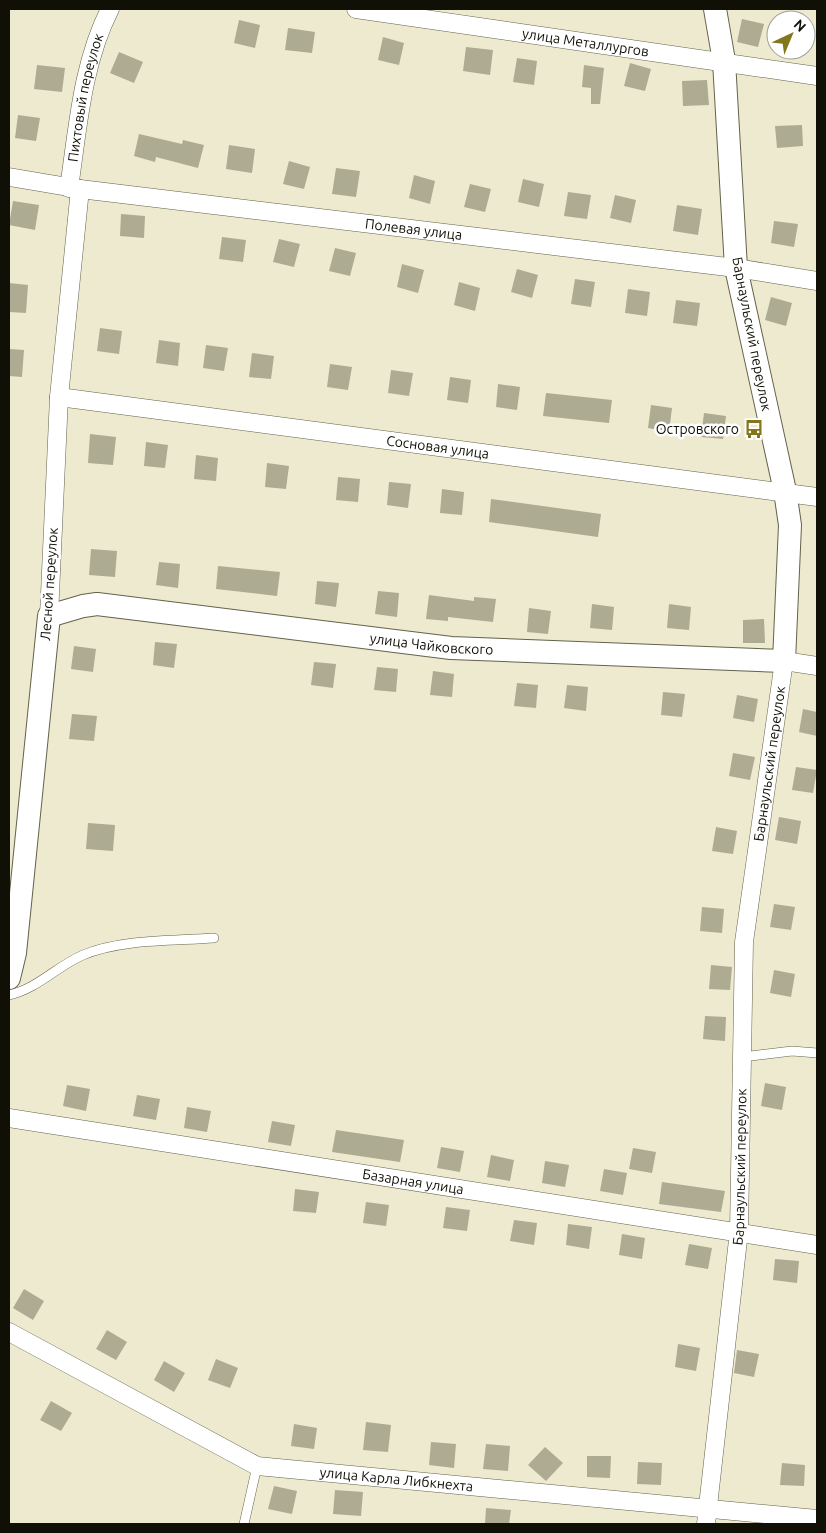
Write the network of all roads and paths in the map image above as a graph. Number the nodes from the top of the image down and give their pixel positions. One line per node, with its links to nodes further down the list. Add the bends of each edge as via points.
1 (110, 9): 7 (street, Пихтовый переулок, via 95,38 84,82)
2 (356, 9): 4 (street, улица Металлургов)
3 (715, 9): 4 (street, Барнаульский переулок)
4 (724, 61): 5 (street, улица Металлургов); 8 (street, Барнаульский переулок)
5 (817, 76)
6 (9, 177): 7 (street, Полевая улица)
7 (74, 188): 8 (street, Полевая улица); 10 (street, Лесной переулок)
8 (736, 268): 9 (street, Полевая улица); 11 (street, Барнаульский переулок)
9 (817, 281)
10 (59, 397): 11 (street, Сосновая улица); 13 (street, Лесной переулок)
11 (785, 491): 12 (street, Сосновая улица); 14 (street, Барнаульский переулок, via 790,525)
12 (817, 497)
13 (49, 616): 14 (street, улица Чайковского, via 97,604 451,648); 17 (street, Лесной переулок, via 16,944)
14 (784, 661): 15 (street, улица Чайковского); 20 (street, Барнаульский переулок, via 744,942)
15 (817, 666)
16 (214, 938): 18 (lane, via 107,947 84,954 22,992)
17 (9, 978)
18 (9, 995)
19 (817, 1053): 20 (lane)
20 (742, 1057): 22 (street, Барнаульский переулок)
21 (9, 1118): 22 (street, Базарная улица)
22 (739, 1231): 23 (street, Базарная улица); 26 (street, Барнаульский переулок)
23 (817, 1244)
24 (9, 1332): 25 (street, улица Карла Либкнехта)
25 (257, 1466): 26 (street, улица Карла Либкнехта); 28 (lane)
26 (708, 1517): 27 (street, улица Карла Либкнехта)
27 (817, 1518)
28 (244, 1524)

